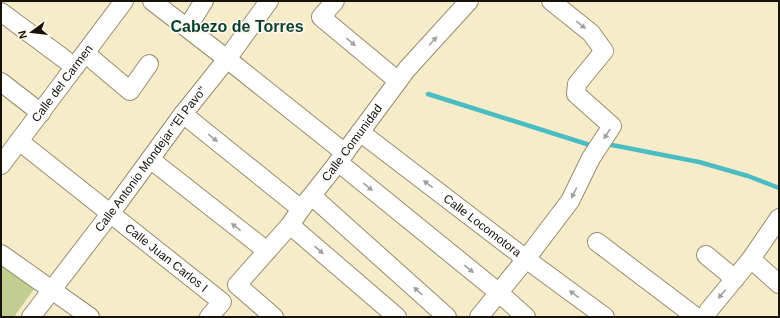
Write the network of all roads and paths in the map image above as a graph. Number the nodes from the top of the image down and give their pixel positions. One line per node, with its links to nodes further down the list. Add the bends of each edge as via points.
1 (124, 1): 11 (street, Calle del Carmen)
2 (152, 1): 9 (street)
3 (204, 1): 9 (street)
4 (269, 1): 10 (street, Calle Antonio Mondejar "El Pavo")
5 (469, 1): 13 (street, Calle Comunidad, one-way to 5, via 410,58)
6 (551, 1): 30 (street, one-way to 30, via 591,33 604,51 577,84 576,94 612,126 591,158 570,201)
7 (342, 2): 13 (street, one-way to 13, via 321,17)
8 (1, 12): 11 (street)
9 (187, 28): 10 (street)
10 (228, 59): 16 (street, Calle Antonio Mondejar "El Pavo"); 19 (street)
11 (80, 60): 12 (street, via 130,91); 15 (street, Calle del Carmen)
12 (149, 64)
13 (398, 81): 17 (street, Calle Comunidad)
14 (1, 82): 15 (street)
15 (41, 113): 18 (street, Calle del Carmen)
16 (183, 114): 20 (street, Calle Antonio Mondejar "El Pavo"); 22 (street, one-way to 22)
17 (360, 132): 19 (street, Calle Comunidad); 30 (street, Calle Locomotora, one-way to 17)
18 (19, 141): 21 (street, Calle del Carmen); 23 (street, Calle Juan Carlos I)
19 (341, 158): 22 (street, Calle Comunidad); 35 (street, one-way to 35)
20 (150, 159): 23 (street, Calle Antonio Mondejar "El Pavo"); 27 (street, one-way to 20)
21 (1, 165)
22 (306, 202): 25 (street, Calle Comunidad); 42 (street, one-way to 22)
23 (110, 214): 34 (street, Calle Antonio Mondejar "El Pavo"); 39 (street, Calle Juan Carlos I, via 222,302)
24 (779, 218): 31 (street)
25 (290, 225): 27 (street, Calle Comunidad); 41 (street, one-way to 41)
26 (597, 242): 36 (street)
27 (267, 251): 40 (street, Calle Comunidad, via 237,285)
28 (1, 254): 34 (street)
29 (706, 255): 32 (street)
30 (526, 259): 35 (street); 45 (street, Calle Locomotora, one-way to 30)
31 (751, 259): 32 (street); 33 (street)
32 (735, 279): 36 (street, one-way to 36)
33 (779, 284)
34 (52, 289): 37 (street, Calle Antonio Mondejar "El Pavo"); 38 (street)
35 (498, 292): 43 (street); 44 (street)
36 (707, 315)
37 (31, 317)
38 (90, 317)
39 (209, 317)
40 (274, 317)
41 (397, 317)
42 (447, 317)
43 (479, 317)
44 (526, 317)
45 (605, 317)

